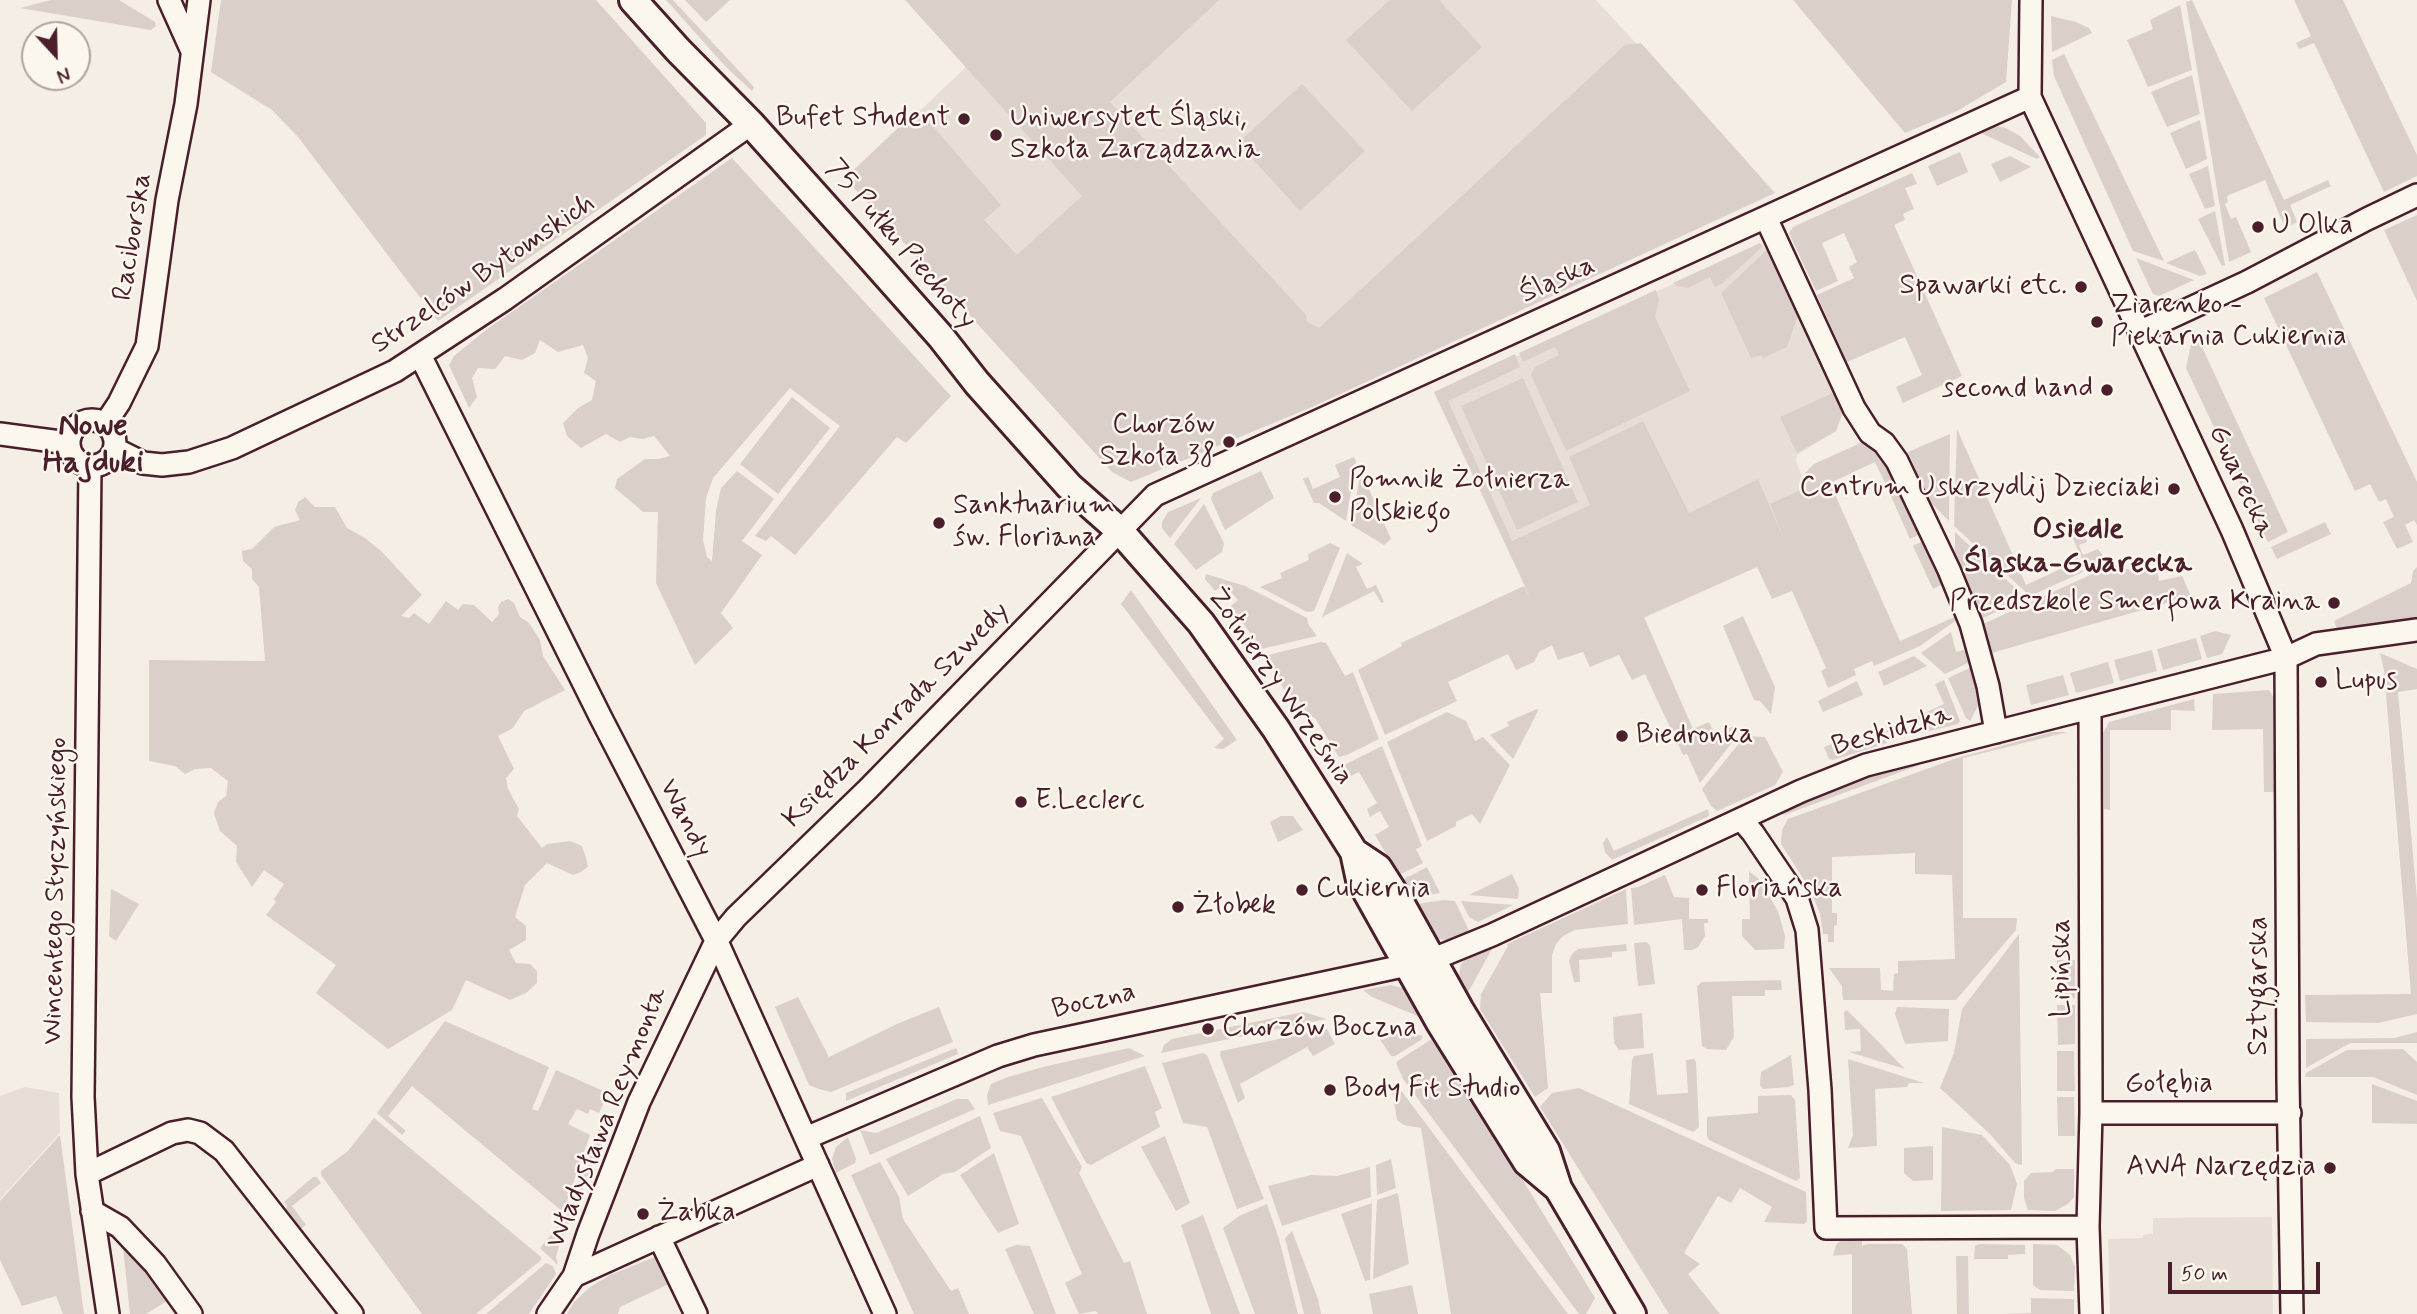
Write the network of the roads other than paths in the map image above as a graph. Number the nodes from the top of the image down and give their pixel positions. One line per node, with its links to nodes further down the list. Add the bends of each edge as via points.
1 (169, 0): 5 (street, Raciborska)
2 (199, 0): 5 (street, Raciborska)
3 (633, 0): 7 (main road, 75 Pułku Piechoty)
4 (2031, 0): 6 (street, Gwarecka)
5 (191, 49): 12 (street, Raciborska, via 146,346 120,403)
6 (2030, 97): 9 (street, Śląska); 10 (street, Gwarecka)
7 (751, 124): 11 (street, Strzelców Bytomskich); 17 (main road, 75 Pułku Piechoty, via 1060,475)
8 (2417, 195): 10 (street)
9 (1766, 218): 17 (street, Śląska, via 1155,495); 21 (street, via 1854,408 1897,461 1949,570 1971,624)
10 (2139, 332): 19 (street, Gwarecka)
11 (421, 356): 15 (street, Strzelców Bytomskich, via 232,448 189,462 143,463); 23 (street, Wandy)
12 (105, 424): 14 (street, via 81,422); 15 (street, via 115,439)
13 (0, 434): 14 (street)
14 (68, 443): 16 (street, via 74,459)
15 (115, 449): 16 (street, via 110,459)
16 (90, 467): 29 (street, Wincentego Styczyńskiego, via 83,1097)
17 (1120, 531): 23 (street, Księdza Konrada Szwedy); 24 (main road, Żołnierzy Września, via 1201,624 1276,729 1354,852 1360,880)
18 (2417, 630): 19 (street, Beskidzka, via 2316,643)
19 (2286, 658): 20 (street, Beskidzka); 26 (street, Sztygarska)
20 (2090, 709): 21 (street, Beskidzka); 25 (street, Lipińska)
21 (1996, 732): 22 (street, Beskidzka, via 1866,765)
22 (1741, 819): 24 (street, Beskidzka, via 1492,934); 31 (street, via 1797,898 1807,930 1826,1228)
23 (716, 941): 27 (street, Wandy); 33 (street, Władysława Reymonta, via 639,1102)
24 (1420, 962): 27 (street, Boczna, via 1034,1045); 40 (main road, Żołnierzy Września, via 1439,1021 1527,1162 1558,1188)
25 (2091, 1113): 26 (street, Gołębia); 31 (street, Lipińska)
26 (2290, 1113): 42 (street, Sztygarska)
27 (806, 1138): 28 (street, Wandy)
28 (818, 1165): 32 (street); 39 (street, Wandy)
29 (87, 1174): 30 (street, Wincentego Styczyńskiego); 36 (street, via 172,1133 200,1133 224,1151)
30 (92, 1211): 34 (street, Wincentego Styczyńskiego); 35 (street, via 120,1227 155,1264)
31 (2088, 1227): 41 (street, Lipińska)
32 (659, 1237): 33 (street); 38 (street)
33 (574, 1276): 37 (street, Władysława Reymonta)
34 (108, 1314)
35 (191, 1314)
36 (352, 1314)
37 (548, 1314)
38 (696, 1314)
39 (886, 1314)
40 (1632, 1314)
41 (2091, 1314)
42 (2292, 1314)

